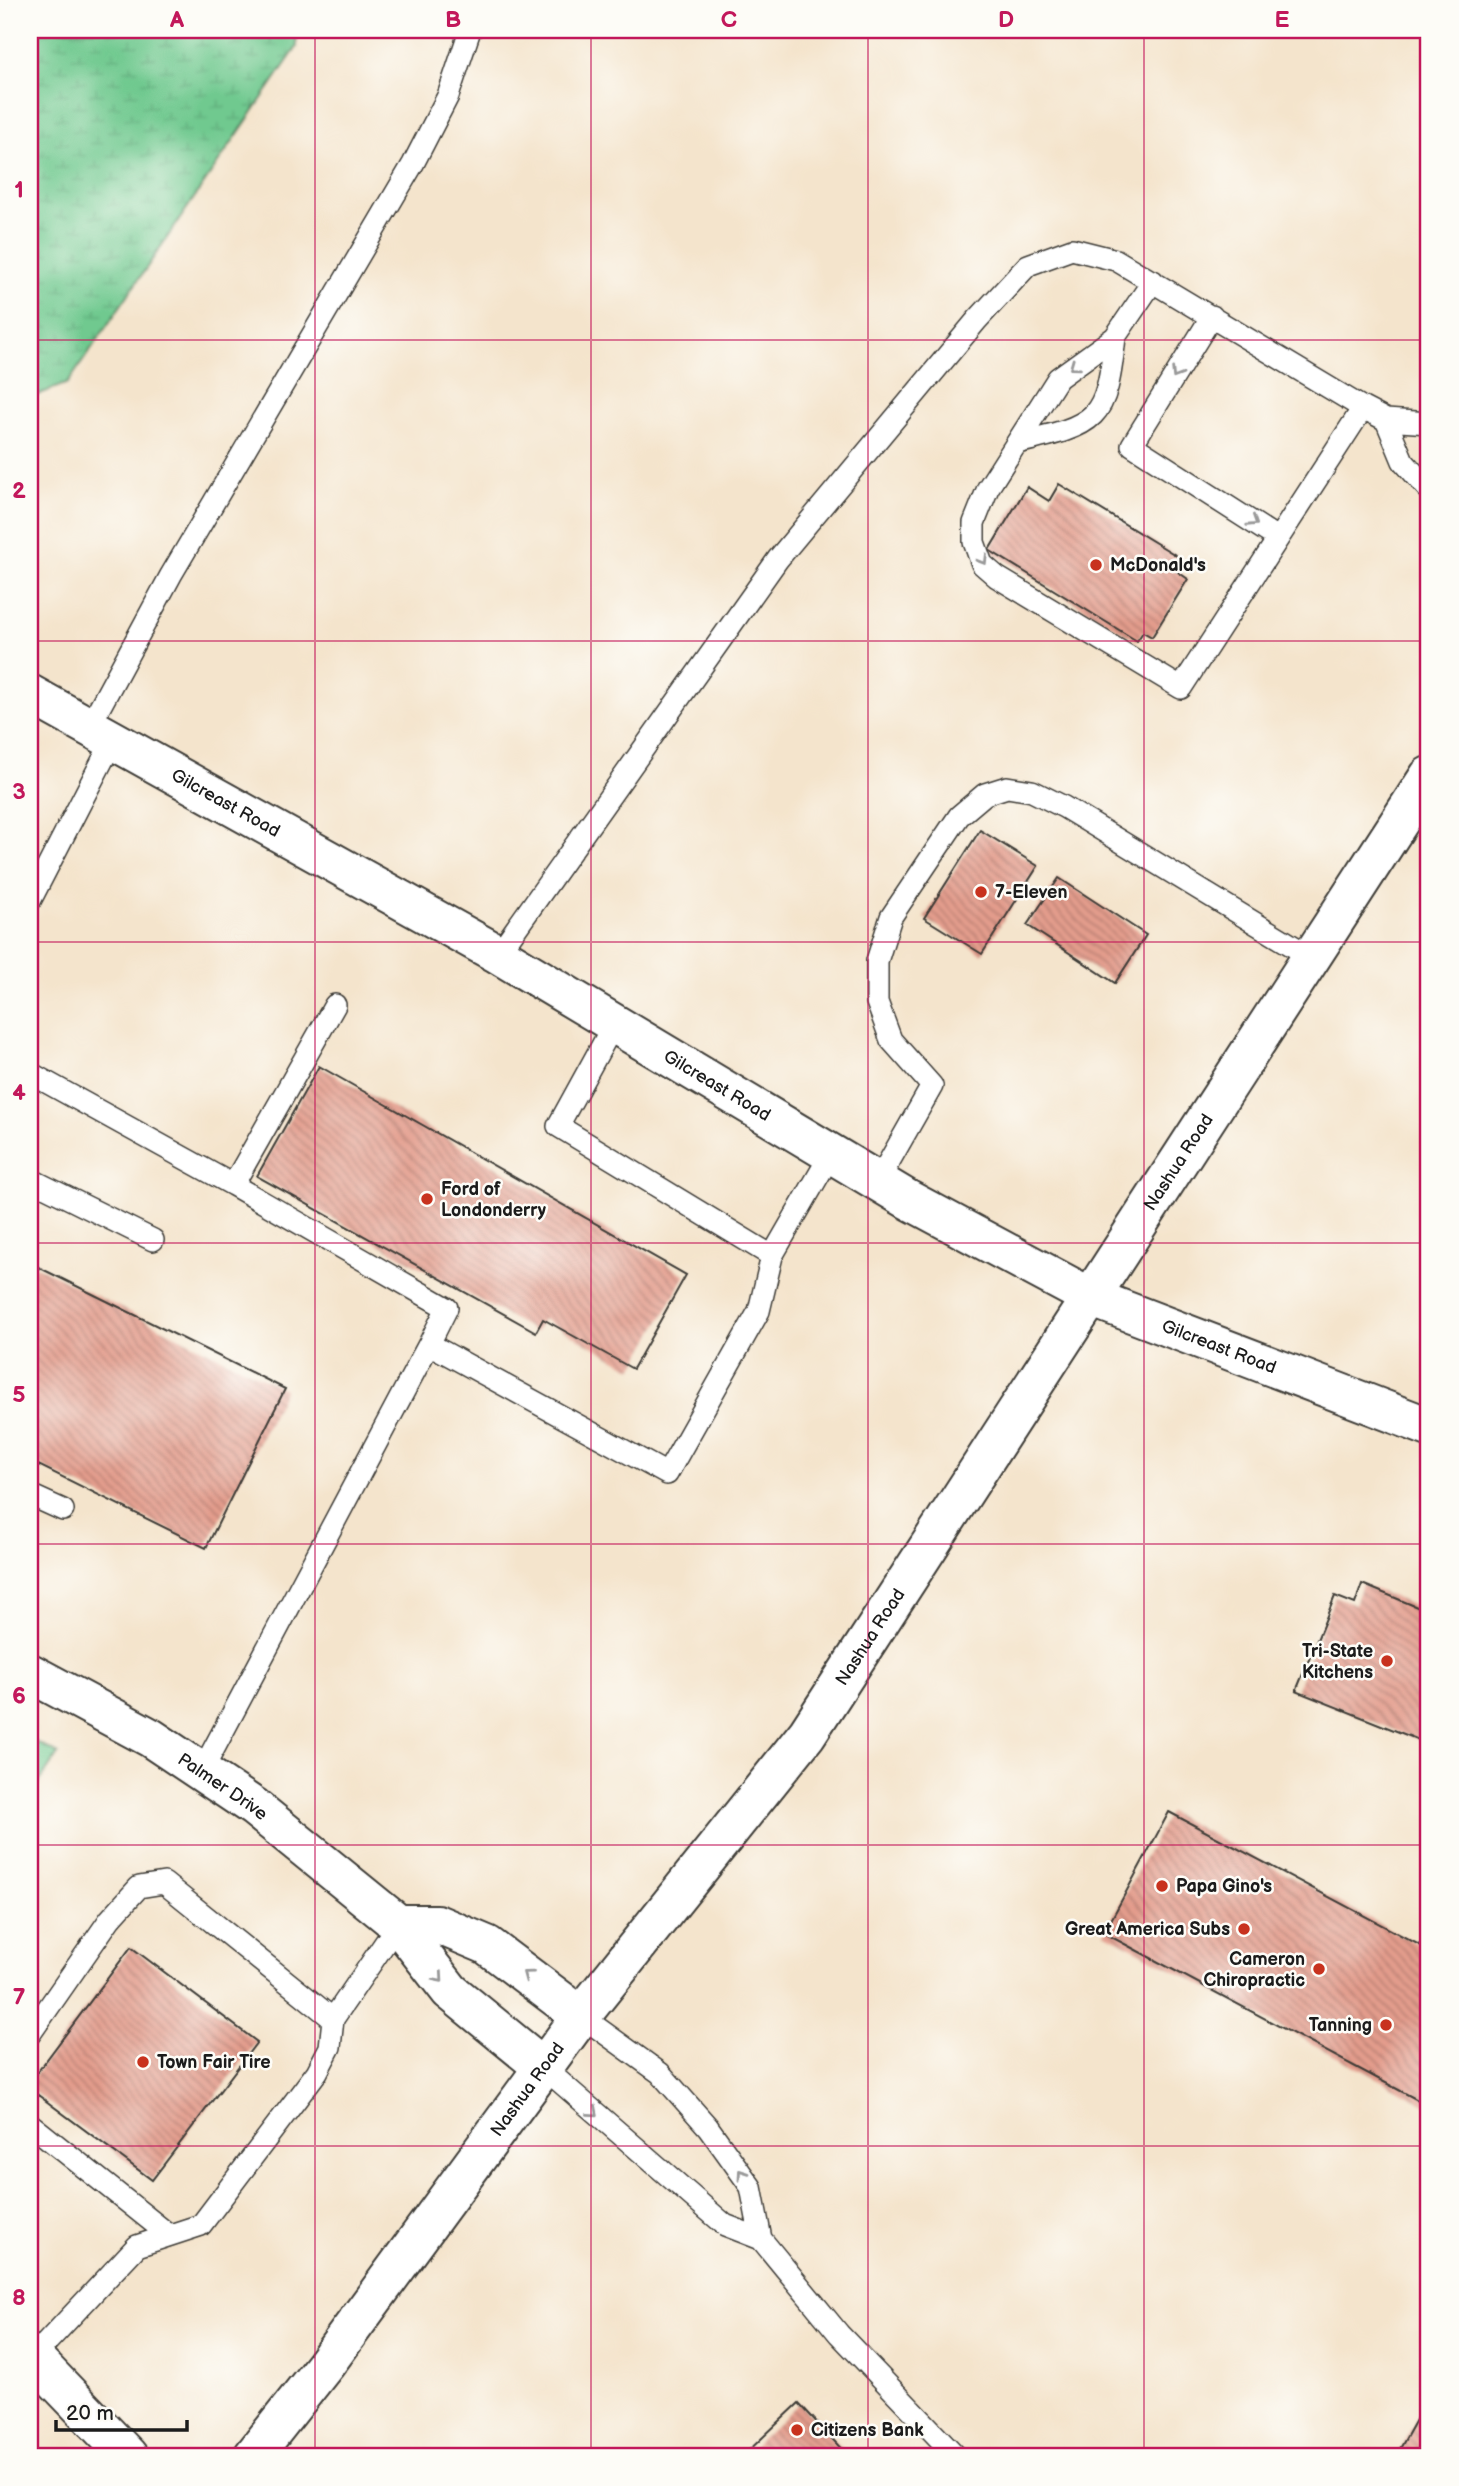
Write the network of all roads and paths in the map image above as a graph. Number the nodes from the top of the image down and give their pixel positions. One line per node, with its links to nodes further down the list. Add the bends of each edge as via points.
1 (470, 30): 12 (lane, via 448,96 413,164 178,564)
2 (1153, 281): 3 (lane); 4 (lane); 15 (lane, via 1116,260 1072,249 1028,265 778,559)
3 (1212, 316): 5 (lane); 10 (lane, one-way to 10, via 1132,444)
4 (1115, 337): 8 (lane, one-way to 8, via 1058,378); 8 (lane, via 1105,401 1093,418 1072,429)
5 (1363, 408): 6 (lane); 10 (lane)
6 (1386, 420): 7 (lane); 9 (lane, via 1403,461)
7 (1429, 422)
8 (1017, 443): 10 (lane, one-way to 10, via 988,488 974,523 974,542 982,564 1181,688)
9 (1429, 490)
10 (1277, 538)
11 (30, 694): 12 (street, Gilcreast Road)
12 (102, 732): 14 (lane); 15 (street, Gilcreast Road)
13 (1429, 776): 16 (street, Nashua Road)
14 (30, 901)
15 (498, 954): 18 (street, Gilcreast Road)
16 (1311, 957): 22 (lane, via 1032,791 1006,787 985,794 959,816 891,917 877,961 877,1002 891,1040 932,1086); 26 (street, Nashua Road)
17 (335, 1005): 23 (lane)
18 (615, 1022): 20 (street, Gilcreast Road); 25 (lane, via 558,1126)
19 (30, 1073): 23 (lane)
20 (831, 1154): 22 (street, Gilcreast Road); 25 (lane)
21 (30, 1179): 24 (lane)
22 (878, 1181): 26 (street, Gilcreast Road)
23 (233, 1185): 27 (lane, via 447,1308)
24 (153, 1240)
25 (772, 1256): 27 (lane, via 759,1311 667,1474)
26 (1090, 1297): 28 (street, Gilcreast Road); 34 (street, Nashua Road, via 807,1734)
27 (429, 1344): 32 (lane)
28 (1429, 1427)
29 (30, 1495): 30 (lane)
30 (63, 1510)
31 (30, 1673): 32 (street, Palmer Drive)
32 (202, 1771): 33 (street, Palmer Drive, via 254,1807)
33 (398, 1924): 34 (street, one-way to 33, via 487,1945 437,1924); 35 (lane); 37 (street, Palmer Drive, one-way to 37, via 450,1991)
34 (581, 2016): 37 (street, Nashua Road); 40 (lane, one-way to 34, via 751,2187 708,2127 660,2073)
35 (333, 2019): 36 (lane, via 164,1882 139,1887 110,1919); 39 (lane, via 330,2047 317,2072 201,2225)
36 (30, 2034)
37 (542, 2067): 40 (lane, one-way to 40, via 725,2225); 43 (street, Nashua Road, via 325,2365)
38 (30, 2124): 39 (lane)
39 (169, 2235): 41 (lane, via 137,2246)
40 (761, 2239): 44 (lane, via 839,2334)
41 (31, 2356): 42 (street)
42 (128, 2456)
43 (253, 2456)
44 (956, 2456)

